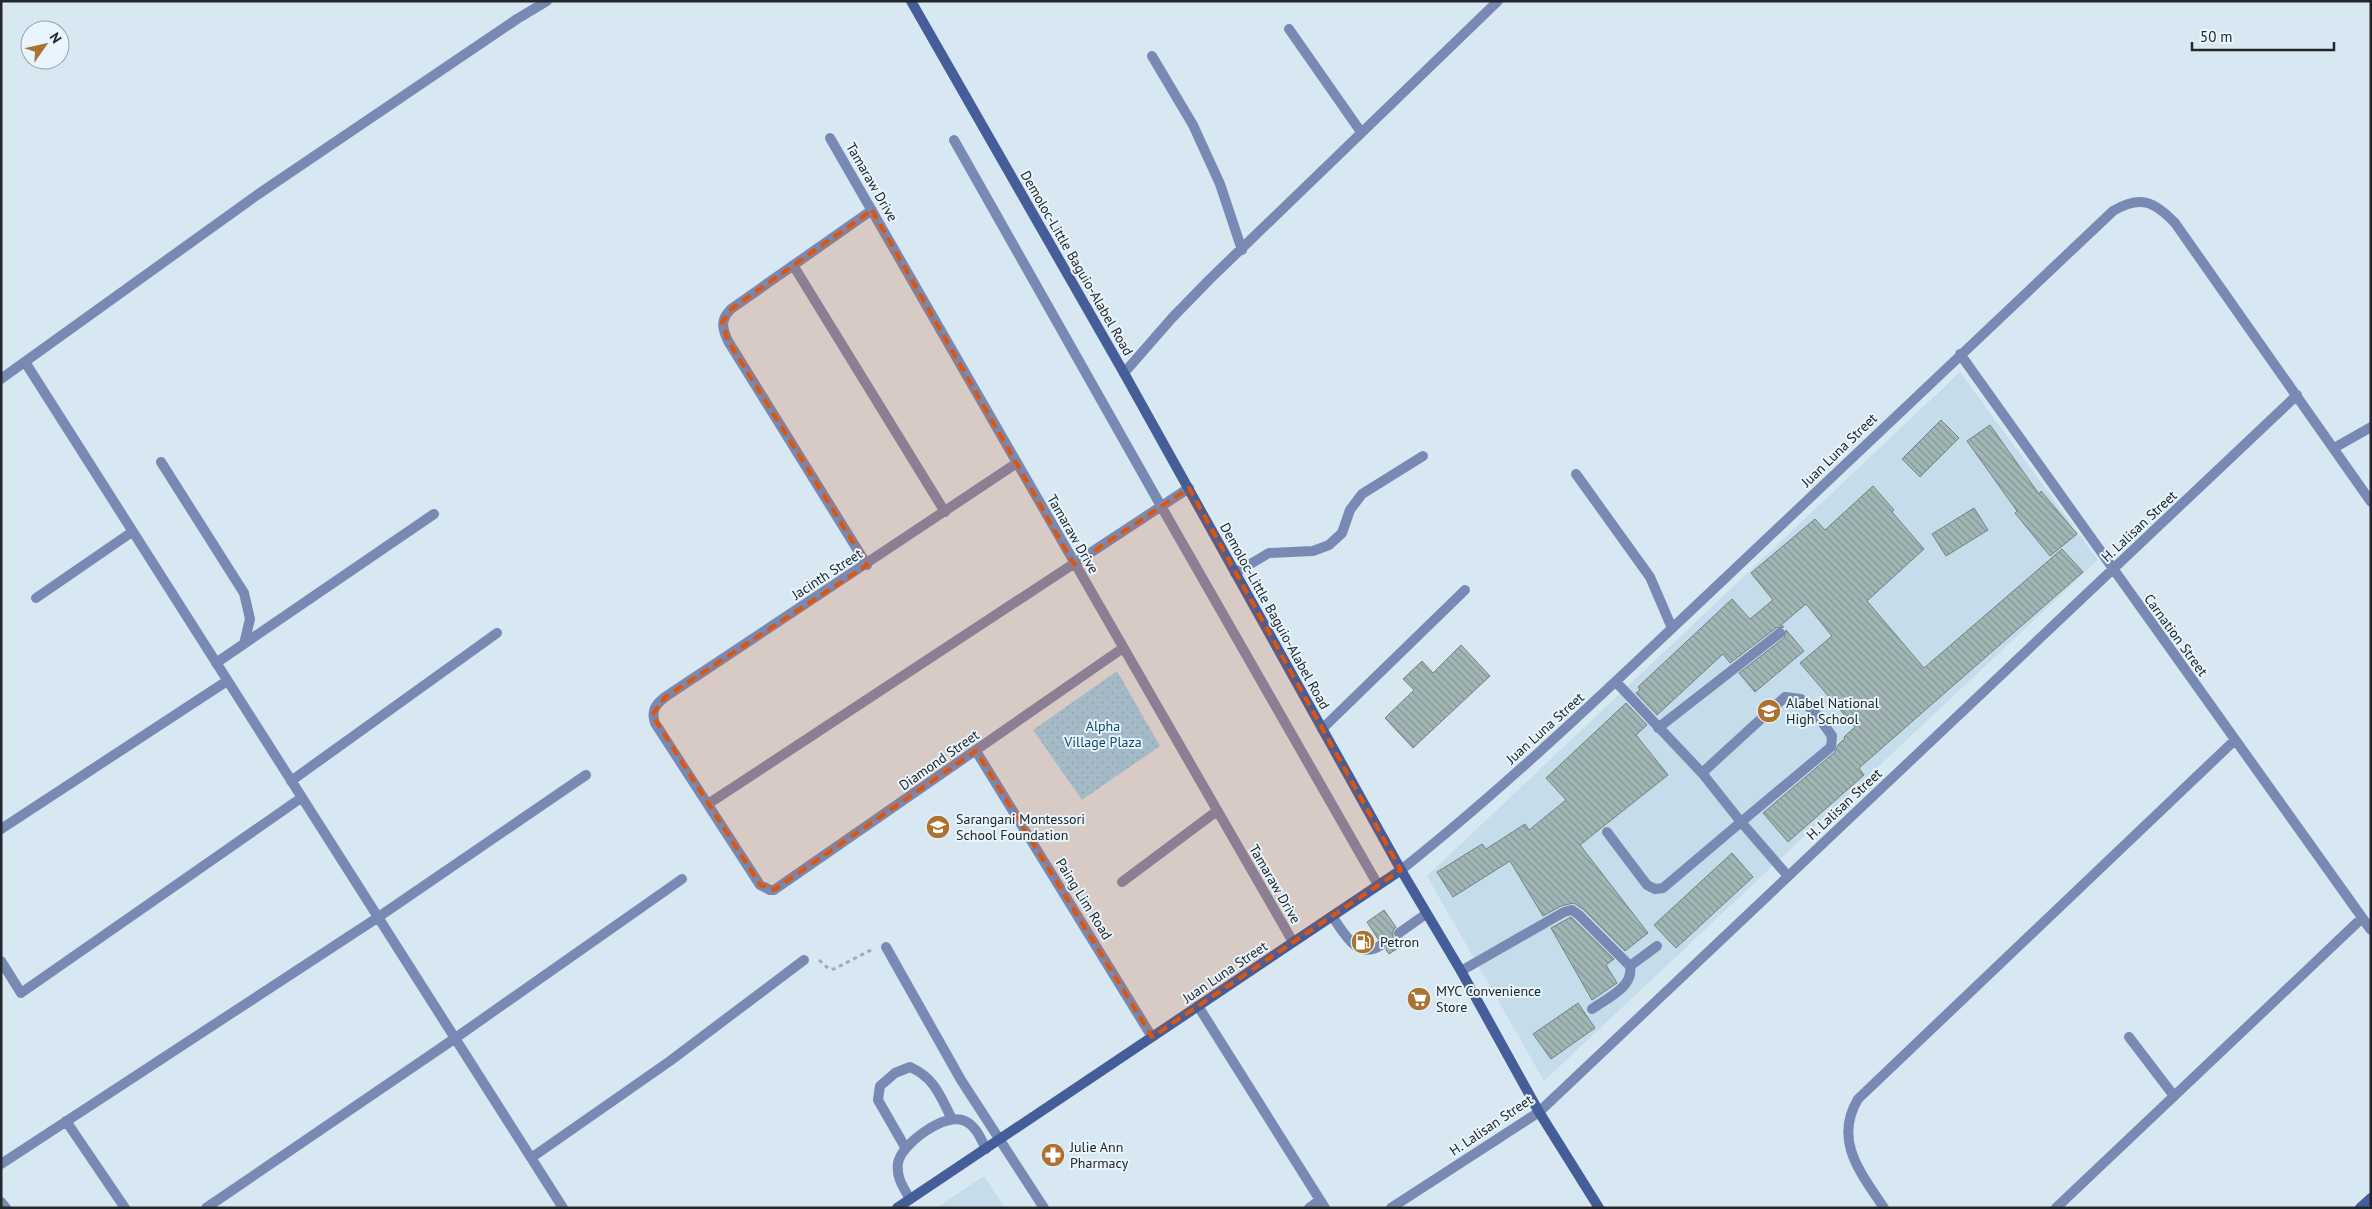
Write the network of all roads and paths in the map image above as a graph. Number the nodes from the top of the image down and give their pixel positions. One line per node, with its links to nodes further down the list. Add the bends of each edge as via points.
1 (547, 1): 15 (street, via 257,195)
2 (911, 1): 6 (main road, Demoloc-Little Baguio-Alabel Road)
3 (919, 1): 6 (main road, Demoloc-Little Baguio-Alabel Road)
4 (1498, 1): 8 (street)
5 (1289, 29): 8 (street)
6 (931, 36): 16 (main road, Demoloc-Little Baguio-Alabel Road)
7 (1152, 56): 12 (street, via 1193,125 1220,184)
8 (1361, 132): 12 (street)
9 (830, 138): 11 (street, Tamaraw Drive)
10 (954, 140): 27 (street)
11 (872, 210): 13 (street); 23 (street, Tamaraw Drive)
12 (1242, 250): 16 (street, via 1172,318)
13 (793, 265): 28 (street); 32 (street, via 731,309 722,322 723,330)
14 (1960, 354): 18 (street, Juan Luna Street, via 2113,210 2126,203 2140,201 2162,210 2183,234); 33 (street, Carnation Street); 37 (street, Juan Luna Street)
15 (25, 362): 17 (street); 30 (street)
16 (1124, 373): 25 (main road, Demoloc-Little Baguio-Alabel Road)
17 (1, 379)
18 (2297, 395): 20 (street); 33 (street, H. Lalisan Street)
19 (2371, 427): 20 (street)
20 (2334, 448): 26 (street)
21 (1424, 456): 34 (street, via 1362,494 1350,510 1342,533 1329,545 1312,551 1268,553)
22 (161, 462): 40 (street, via 244,593 250,619)
23 (1017, 463): 28 (street, Jacinth Street); 31 (street, Tamaraw Drive)
24 (1576, 474): 37 (street, via 1650,577)
25 (1189, 488): 27 (street); 34 (main road, Demoloc-Little Baguio-Alabel Road)
26 (2371, 502)
27 (1161, 506): 31 (street); 62 (street)
28 (945, 512): 32 (street, Jacinth Street)
29 (434, 514): 40 (street)
30 (132, 532): 36 (street); 42 (street)
31 (1074, 564): 41 (street, Tamaraw Drive); 53 (street)
32 (867, 565): 53 (street, Jacinth Street, via 665,697 654,709 655,723)
33 (2112, 570): 47 (street, Carnation Street); 59 (street, H. Lalisan Street)
34 (1235, 573): 46 (main road, Demoloc-Little Baguio-Alabel Road)
35 (1465, 590): 46 (street)
36 (36, 598)
37 (1672, 628): 44 (street, Juan Luna Street)
38 (497, 633): 51 (street)
39 (1780, 633): 45 (street)
40 (244, 644): 42 (street)
41 (1123, 648): 48 (street, Diamond Street); 54 (street, Tamaraw Drive)
42 (216, 663): 43 (street)
43 (227, 681): 51 (street); 56 (street)
44 (1616, 682): 45 (street); 58 (street, Juan Luna Street, via 1472,812)
45 (1658, 728): 49 (street)
46 (1322, 729): 58 (main road, Demoloc-Little Baguio-Alabel Road)
47 (2235, 740): 66 (street, Carnation Street); 106 (street, via 1858,1100 1847,1122 1848,1135 1855,1163)
48 (976, 750): 53 (street, Diamond Street, via 779,888 770,890 760,885); 79 (street, Paing Lim Road)
49 (1702, 773): 55 (street); 55 (street, via 1785,696 1801,699 1816,715 1832,736 1832,747)
50 (586, 775): 65 (street)
51 (291, 781): 52 (street)
52 (301, 798): 65 (street); 74 (street, via 21,994)
53 (708, 804)
54 (1217, 811): 61 (street); 69 (street, Tamaraw Drive)
55 (1741, 822): 57 (street, via 1663,888 1655,889 1647,885); 59 (street)
56 (1, 829)
57 (1607, 832)
58 (1401, 870): 62 (main road, Juan Luna Street); 63 (main road, Demoloc-Little Baguio-Alabel Road)
59 (1788, 876): 83 (street, H. Lalisan Street)
60 (682, 879): 81 (street)
61 (1122, 882)
62 (1378, 885): 64 (main road, Juan Luna Street)
63 (1426, 914): 68 (street); 76 (main road, Demoloc-Little Baguio-Alabel Road)
64 (1332, 916): 69 (main road, Juan Luna Street); 70 (street, via 1352,945 1363,951 1374,950)
65 (378, 918): 81 (street); 85 (street)
66 (2362, 918): 67 (street, Carnation Street); 82 (street)
67 (2371, 930)
68 (1399, 933)
69 (1293, 942): 77 (main road, Juan Luna Street)
70 (1381, 945)
71 (1657, 946): 75 (street)
72 (886, 947): 73 (path, via 867,951 834,969 829,969 814,957); 86 (street)
73 (804, 960): 91 (street, via 670,1061)
74 (1, 961)
75 (1630, 966): 76 (street, via 1572,910); 78 (street, via 1628,983)
76 (1461, 971): 83 (main road, Demoloc-Little Baguio-Alabel Road)
77 (1198, 1006): 79 (main road, Juan Luna Street); 96 (street)
78 (1592, 1009)
79 (1152, 1037): 88 (main road, Juan Luna Street)
80 (2129, 1037): 82 (street)
81 (454, 1038): 91 (street); 100 (street)
82 (2174, 1096): 107 (street)
83 (1539, 1112): 104 (street, H. Lalisan Street); 105 (main road, Demoloc-Little Baguio-Alabel Road)
84 (952, 1119): 87 (street, via 964,1120); 89 (street, via 938,1122); 89 (street, via 934,1084 924,1073 910,1067 895,1073 880,1086 878,1100)
85 (66, 1121): 92 (street); 99 (street)
86 (988, 1123): 87 (street); 88 (street)
87 (976, 1130): 90 (street)
88 (999, 1140): 90 (main road, Juan Luna Street); 97 (street)
89 (905, 1147): 94 (street, via 898,1162 898,1180)
90 (986, 1149): 94 (main road, Juan Luna Street)
91 (531, 1158): 101 (street)
92 (1, 1164)
93 (2371, 1198): 108 (main road)
94 (910, 1199): 102 (main road, Juan Luna Street)
95 (1, 1202): 98 (street)
96 (1323, 1204): 103 (street)
97 (1042, 1207)
98 (6, 1208)
99 (125, 1208)
100 (206, 1208)
101 (563, 1208)
102 (897, 1208)
103 (1309, 1208)
104 (1391, 1208)
105 (1599, 1208)
106 (1884, 1208)
107 (2056, 1208)
108 (2360, 1208)

